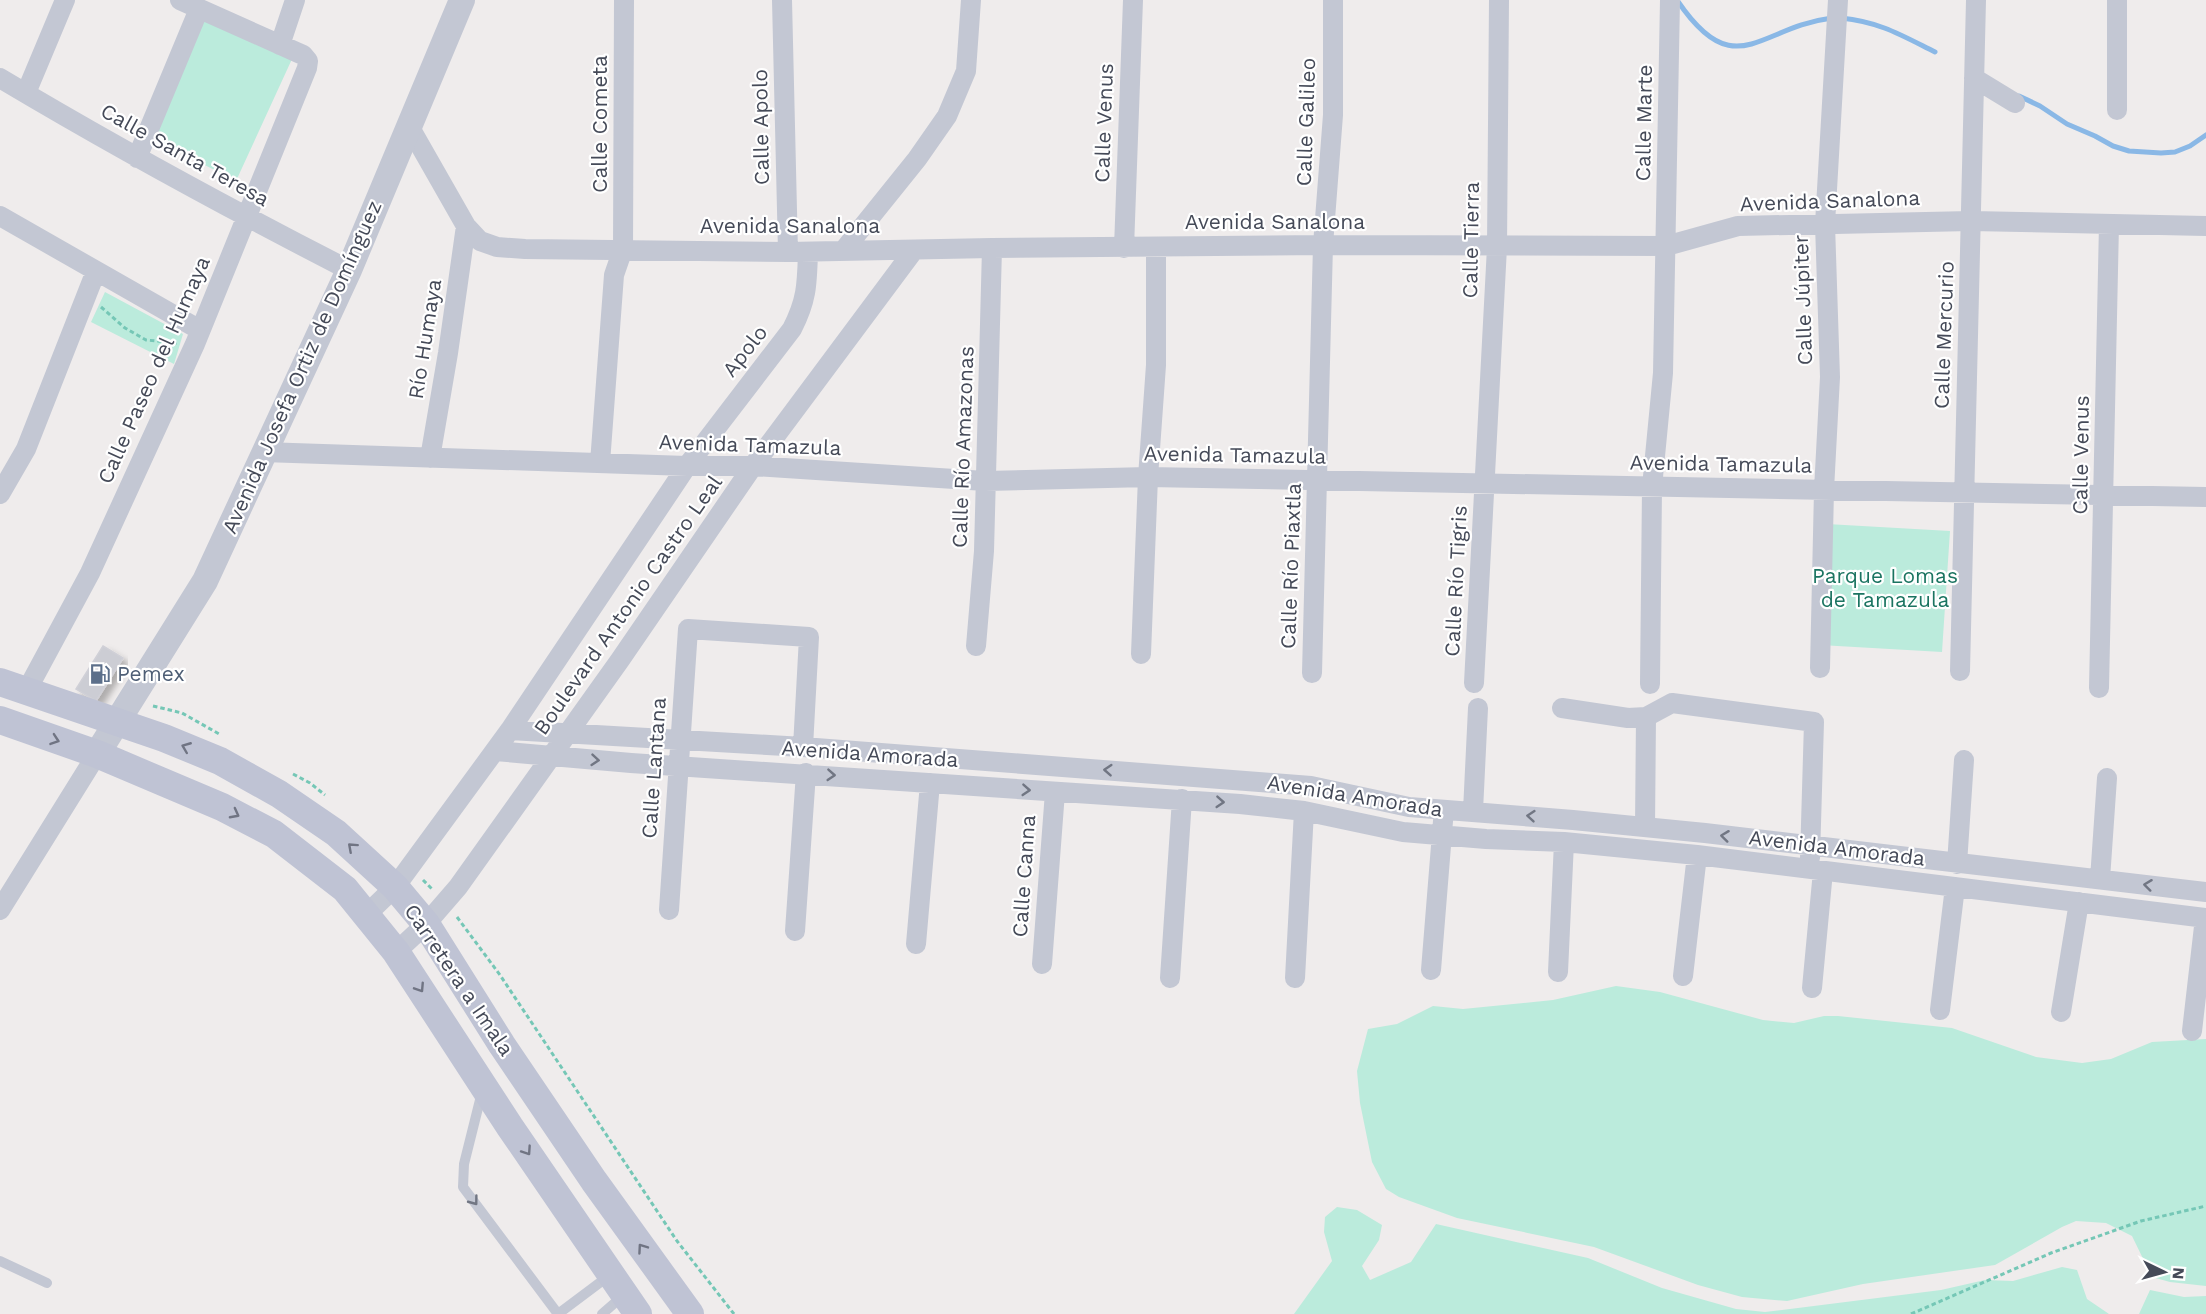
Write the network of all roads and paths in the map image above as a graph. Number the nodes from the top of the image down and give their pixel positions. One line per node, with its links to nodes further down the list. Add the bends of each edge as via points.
1 (65, 0): 19 (street)
2 (180, 0): 15 (street)
3 (295, 0): 16 (street)
4 (462, 0): 22 (street, Avenida Josefa Ortiz de Domínguez)
5 (624, 0): 37 (street, Calle Cometa)
6 (782, 0): 40 (street, Calle Apolo)
7 (971, 0): 39 (street, via 966,71 947,116)
8 (1133, 0): 35 (street, Calle Venus)
9 (1333, 0): 31 (street, Calle Galileo, via 1333,115)
10 (1499, 0): 33 (street, Calle Tierra)
11 (1670, 0): 32 (street, Calle Marte)
12 (1838, 0): 27 (street, Calle Júpiter)
13 (1977, 0): 18 (street, Calle Mercurio)
14 (2117, 0): 21 (street)
15 (199, 9): 16 (street); 23 (street)
16 (280, 45): 25 (street, Calle Paseo del Humaya, via 303,56 308,61 307,68)
17 (0, 78): 19 (street, Calle Santa Teresa)
18 (1974, 78): 20 (street); 26 (street, Calle Mercurio)
19 (26, 93): 23 (street, Calle Santa Teresa)
20 (2015, 103)
21 (2117, 110)
22 (409, 126): 29 (street, Avenida Sanalona); 41 (street, Avenida Josefa Ortiz de Domínguez)
23 (137, 158): 25 (street, Calle Santa Teresa)
24 (0, 216): 42 (street)
25 (247, 218): 41 (street, Calle Santa Teresa); 44 (street, Calle Paseo del Humaya)
26 (1971, 221): 27 (street, Avenida Sanalona); 28 (street, Avenida Sanalona); 56 (street, Calle Mercurio)
27 (1825, 224): 32 (street, Avenida Sanalona, via 1738,226); 55 (street, Calle Júpiter, via 1830,377)
28 (2109, 224): 30 (street, Avenida Sanalona); 58 (street, Calle Venus)
29 (466, 226): 37 (street, Avenida Sanalona, via 480,241 497,247); 46 (street, Río Humaya)
30 (2206, 226)
31 (1323, 245): 33 (street, Avenida Sanalona); 36 (street, Avenida Sanalona); 52 (street, Calle Río Piaxtla)
32 (1666, 246): 33 (street, Avenida Sanalona); 54 (street, Calle Marte, via 1664,373)
33 (1497, 247): 53 (street, Calle Tierra)
34 (992, 248): 35 (street, Avenida Sanalona); 38 (street, Avenida Sanalona); 51 (street, Calle Río Amazonas)
35 (1124, 248): 36 (street, Avenida Sanalona)
36 (1156, 248): 50 (street, via 1156,365)
37 (623, 249): 40 (street, Avenida Sanalona); 47 (street, Calle Cometa, via 614,275)
38 (914, 249): 39 (street, Avenida Sanalona); 49 (street, Boulevard Antonio Castro Leal)
39 (843, 251): 40 (street, Avenida Sanalona)
40 (798, 252): 48 (street, Apolo, via 807,284 803,308 792,329)
41 (349, 270): 45 (street, Avenida Josefa Ortiz de Domínguez)
42 (96, 271): 43 (street); 44 (street)
43 (88, 292): 44 (path, via 104,311 146,340); 57 (street, via 26,449)
44 (198, 337): 69 (street, Calle Paseo del Humaya, via 90,573)
45 (263, 452): 46 (street, Avenida Tamazula); 74 (street, Avenida Josefa Ortiz de Domínguez, via 205,581)
46 (430, 458): 47 (street, Avenida Tamazula)
47 (600, 463): 48 (street, Avenida Tamazula)
48 (687, 466): 49 (street, Avenida Tamazula); 75 (street, Boulevard Antonio Castro Leal)
49 (753, 466): 51 (street, Avenida Tamazula); 76 (street, Boulevard Antonio Castro Leal)
50 (1148, 477): 51 (street, Avenida Tamazula); 52 (street, Avenida Tamazula); 61 (street)
51 (985, 481): 60 (street, Calle Río Amazonas)
52 (1317, 481): 53 (street, Avenida Tamazula); 64 (street, Calle Río Piaxtla)
53 (1485, 482): 54 (street, Avenida Tamazula); 66 (street, Calle Río Tigris)
54 (1652, 487): 55 (street, Avenida Tamazula); 67 (street, Calle Marte)
55 (1824, 490): 56 (street, Avenida Tamazula); 62 (street, Calle Júpiter)
56 (1963, 493): 58 (street, Avenida Tamazula); 63 (street, Calle Mercurio)
57 (0, 494)
58 (2103, 496): 59 (street, Avenida Tamazula); 68 (street, Calle Venus)
59 (2206, 498)
60 (976, 646)
61 (1141, 654)
62 (1820, 668)
63 (1960, 671)
64 (1312, 673)
65 (0, 682): 69 (main road, Carretera a Imala)
66 (1474, 683)
67 (1650, 684)
68 (2099, 688)
69 (27, 690): 74 (main road, Carretera a Imala)
70 (1478, 708): 95 (street)
71 (1562, 708): 72 (street)
72 (1646, 717): 96 (street); 99 (street, via 1672,704 1814,722)
73 (0, 720): 81 (main road, Carretera a Imala, one-way to 81)
74 (117, 722): 81 (street, Avenida Josefa Ortiz de Domínguez); 104 (main road, Carretera a Imala, one-way to 74, via 336,833 279,794 220,761)
75 (510, 730): 76 (street, Avenida Amorada); 80 (street, Boulevard Antonio Castro Leal)
76 (567, 734): 77 (street, Avenida Amorada); 82 (street, Boulevard Antonio Castro Leal)
77 (634, 738): 78 (street, Avenida Amorada); 84 (street)
78 (680, 740): 79 (street, Avenida Amorada); 79 (street, Calle Lantana, via 688,629 809,637); 85 (street, Calle Lantana)
79 (803, 747): 86 (street, Avenida Amorada, one-way to 79)
80 (495, 751): 82 (street, Avenida Amorada); 104 (street, Boulevard Antonio Castro Leal)
81 (97, 754): 109 (street); 111 (main road, Carretera a Imala, one-way to 111, via 174,785 274,834 345,889)
82 (552, 756): 84 (street, Avenida Amorada, one-way to 84); 114 (street, Boulevard Antonio Castro Leal, via 458,887)
83 (1964, 760): 101 (street)
84 (631, 763): 85 (street, Avenida Amorada)
85 (679, 766): 87 (street, Avenida Amorada); 110 (street, Calle Lantana)
86 (1138, 772): 91 (street); 93 (street, Avenida Amorada, via 1311,786 1408,807)
87 (806, 773): 89 (street, Avenida Amorada, one-way to 89); 115 (street)
88 (2107, 778): 103 (street)
89 (930, 783): 90 (street, Avenida Amorada, one-way to 90); 116 (street)
90 (1055, 792): 91 (street, Avenida Amorada); 118 (street, Calle Canna)
91 (1138, 797): 92 (street, Avenida Amorada)
92 (1182, 799): 94 (street, Avenida Amorada, one-way to 94); 122 (street)
93 (1444, 809): 95 (street, Avenida Amorada); 97 (street)
94 (1304, 811): 97 (street, Avenida Amorada, via 1403,832); 123 (street)
95 (1473, 811): 96 (street, Avenida Amorada, one-way to 95)
96 (1645, 827): 99 (street, Avenida Amorada, one-way to 96)
97 (1442, 834): 98 (street, Avenida Amorada); 119 (street)
98 (1564, 842): 100 (street, Avenida Amorada); 120 (street)
99 (1811, 846): 101 (street, Avenida Amorada); 102 (street)
100 (1697, 855): 102 (street, Avenida Amorada); 121 (street)
101 (1957, 864): 103 (street, Avenida Amorada)
102 (1817, 871): 105 (street, Avenida Amorada); 124 (street)
103 (2100, 879): 106 (street, Avenida Amorada, one-way to 103)
104 (395, 887): 111 (street, Boulevard Antonio Castro Leal); 114 (main road, Carretera a Imala)
105 (1955, 887): 108 (street, Avenida Amorada); 125 (street)
106 (2179, 889): 107 (street, Avenida Amorada); 112 (street)
107 (2206, 892)
108 (2079, 902): 112 (street, Avenida Amorada); 126 (street)
109 (0, 910)
110 (669, 910)
111 (367, 914): 117 (main road, Carretera a Imala)
112 (2175, 915): 113 (street, Avenida Amorada)
113 (2206, 918): 127 (street)
114 (426, 924): 117 (street, Boulevard Antonio Castro Leal); 133 (main road, Carretera a Imala, one-way to 114, via 502,1045)
115 (795, 932)
116 (916, 944)
117 (396, 952): 128 (main road, Carretera a Imala, one-way to 128)
118 (1042, 964)
119 (1431, 970)
120 (1558, 972)
121 (1683, 976)
122 (1170, 978)
123 (1295, 978)
124 (1812, 988)
125 (1940, 1010)
126 (2061, 1012)
127 (2192, 1031)
128 (483, 1086): 132 (main road, Carretera a Imala, one-way to 132); 134 (lane, one-way to 134, via 464,1164 464,1186)
129 (2206, 1206): 136 (path, via 2141,1221 2051,1253)
130 (0, 1261): 131 (lane)
131 (47, 1283)
132 (624, 1294): 134 (lane); 135 (lane)
133 (683, 1305)
134 (558, 1314)
135 (602, 1314)
136 (1911, 1314)

